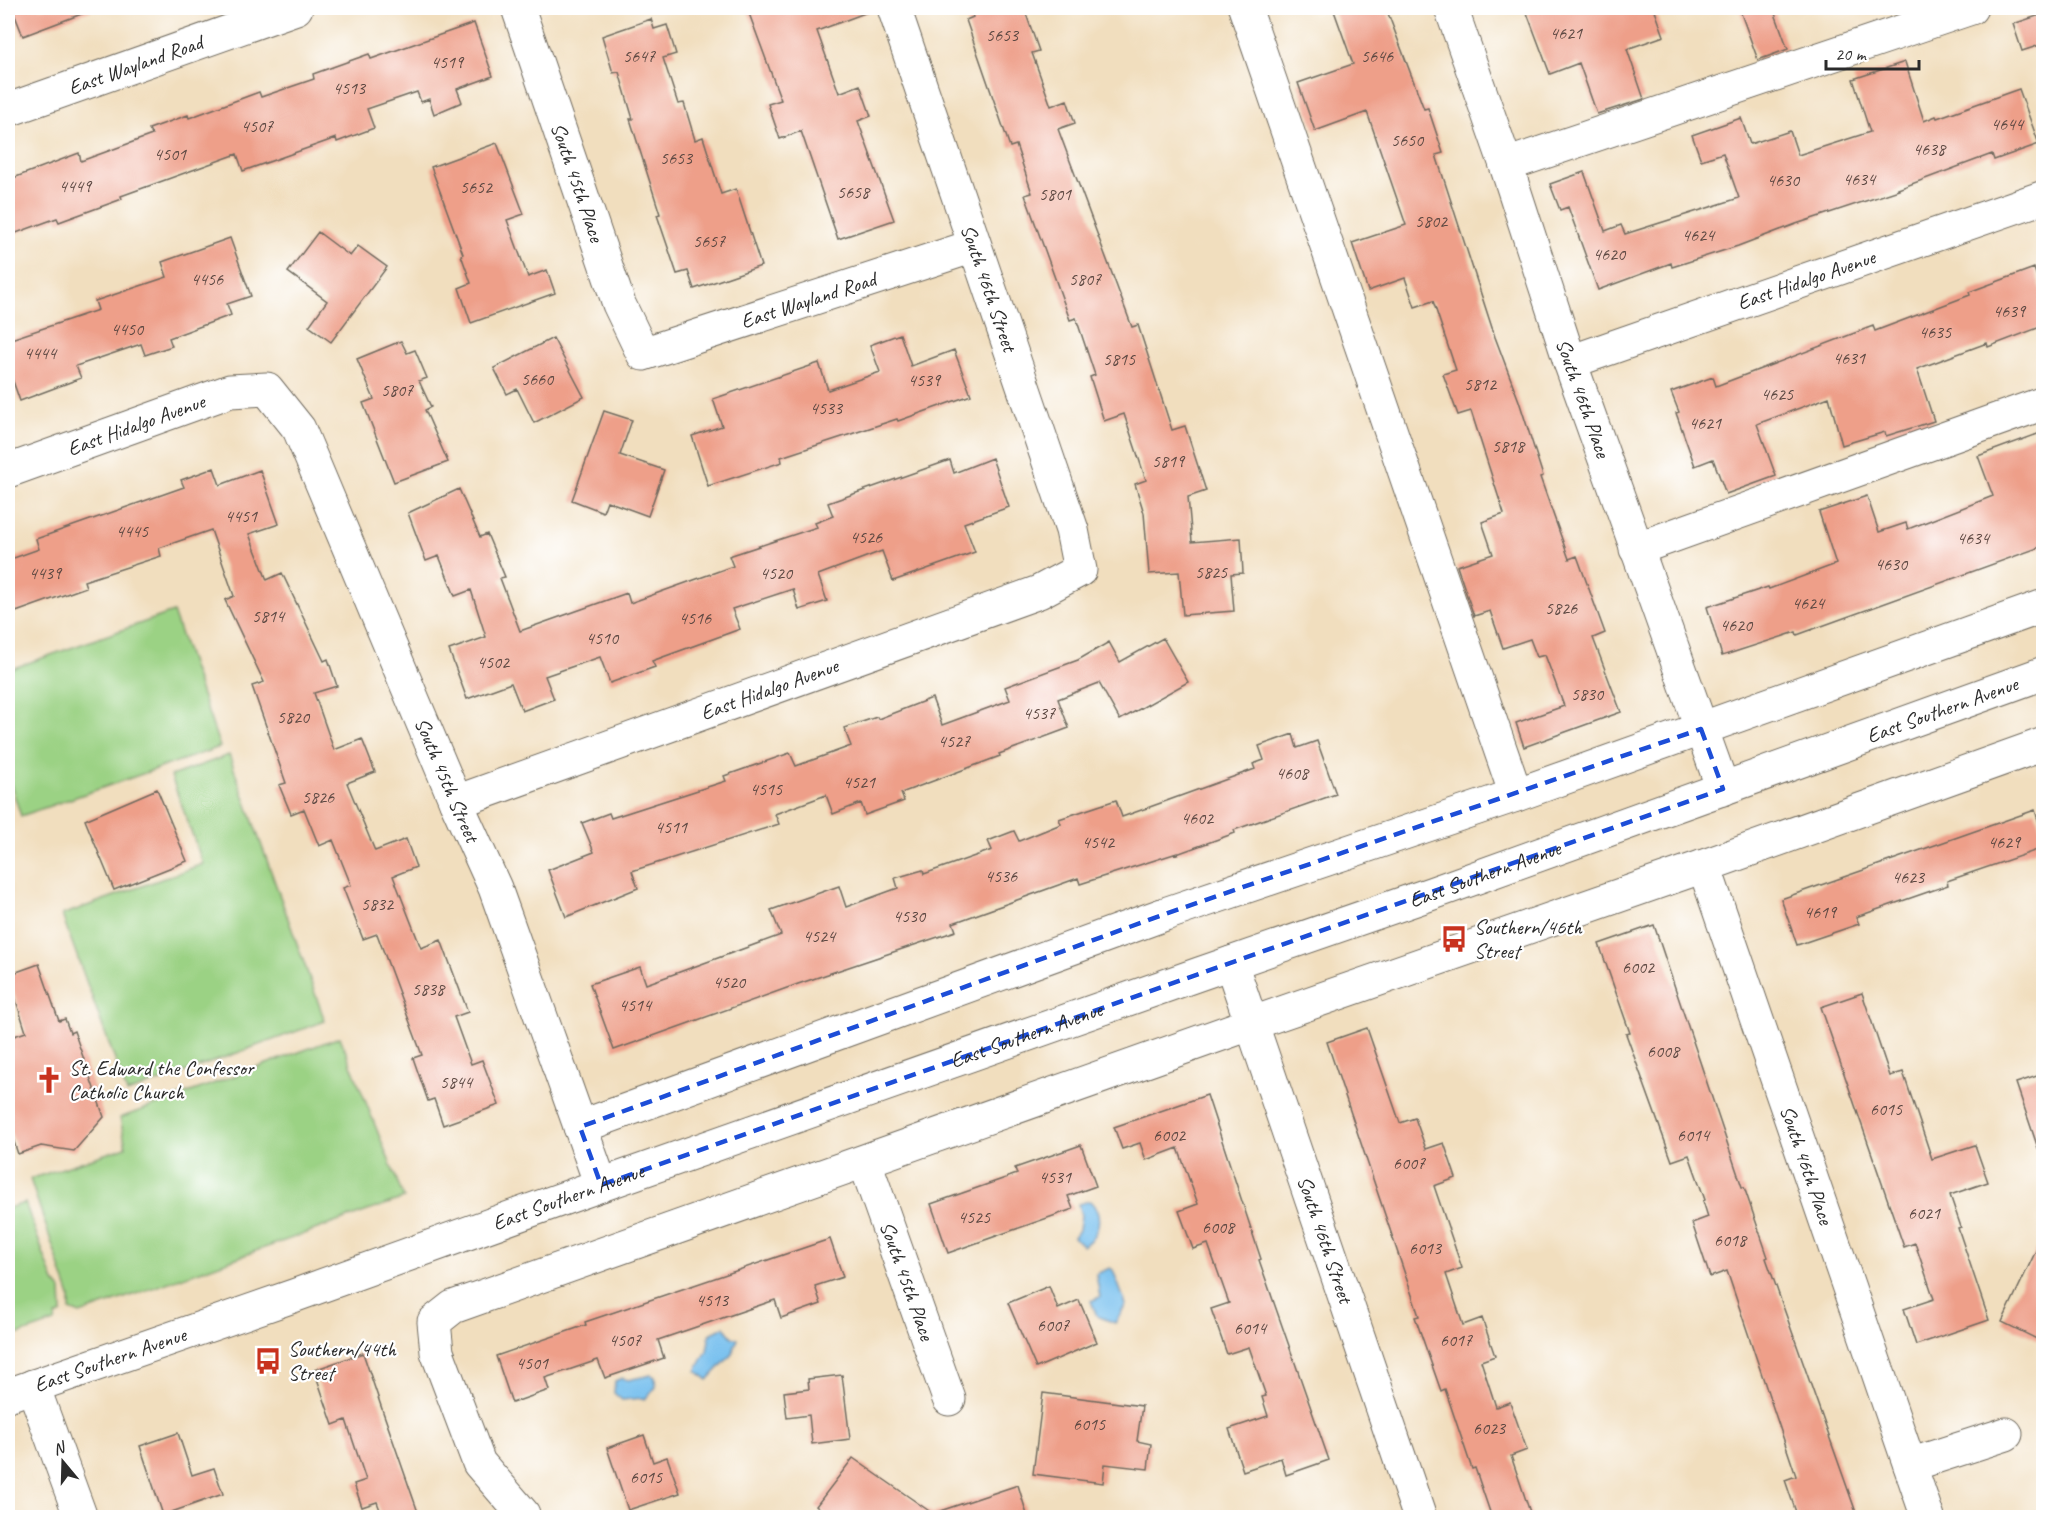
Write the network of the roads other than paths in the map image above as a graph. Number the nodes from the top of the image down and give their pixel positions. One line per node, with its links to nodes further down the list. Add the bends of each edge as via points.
1 (296, 8): 7 (street, East Wayland Road)
2 (518, 8): 11 (street, South 45th Place, via 619,304)
3 (894, 8): 10 (street, South 46th Street)
4 (1245, 8): 23 (street)
5 (1451, 8): 8 (street, South 46th Place)
6 (1971, 8): 8 (street)
7 (8, 110)
8 (1506, 165): 12 (street, South 46th Place)
9 (2043, 196): 12 (street, East Hidalgo Avenue)
10 (974, 246): 11 (street, East Wayland Road); 17 (street, South 46th Street, via 1072,530)
11 (643, 354)
12 (1570, 362): 16 (street, South 46th Place)
13 (267, 389): 15 (street, East Hidalgo Avenue, via 230,391); 24 (street, South 45th Street, via 299,429)
14 (2043, 403): 16 (street)
15 (8, 471)
16 (1636, 549): 20 (street, South 46th Place)
17 (1080, 570): 24 (street, East Hidalgo Avenue, via 1039,592)
18 (2043, 606): 20 (street)
19 (2043, 673): 22 (street, East Southern Avenue)
20 (1701, 729): 22 (street, South 46th Place); 23 (street)
21 (2043, 744): 25 (street)
22 (1723, 789): 26 (street, East Southern Avenue)
23 (1516, 795): 28 (street, via 1165,914)
24 (456, 802): 28 (street, South 45th Street, via 495,888)
25 (1704, 866): 27 (street); 34 (street, South 46th Place)
26 (1231, 963): 27 (street, South 46th Street); 30 (street, East Southern Avenue)
27 (1250, 1024): 29 (street); 37 (street, South 46th Street)
28 (580, 1127): 30 (street, South 45th Street)
29 (865, 1162): 32 (street, South 45th Place); 35 (street, via 453,1306 434,1322 437,1352 479,1463)
30 (601, 1185): 31 (street, East Southern Avenue)
31 (20, 1391): 36 (street)
32 (949, 1399)
33 (2006, 1434): 34 (street)
34 (1910, 1465): 38 (street, South 46th Place)
35 (523, 1515)
36 (81, 1518)
37 (1419, 1518)
38 (1928, 1518)

